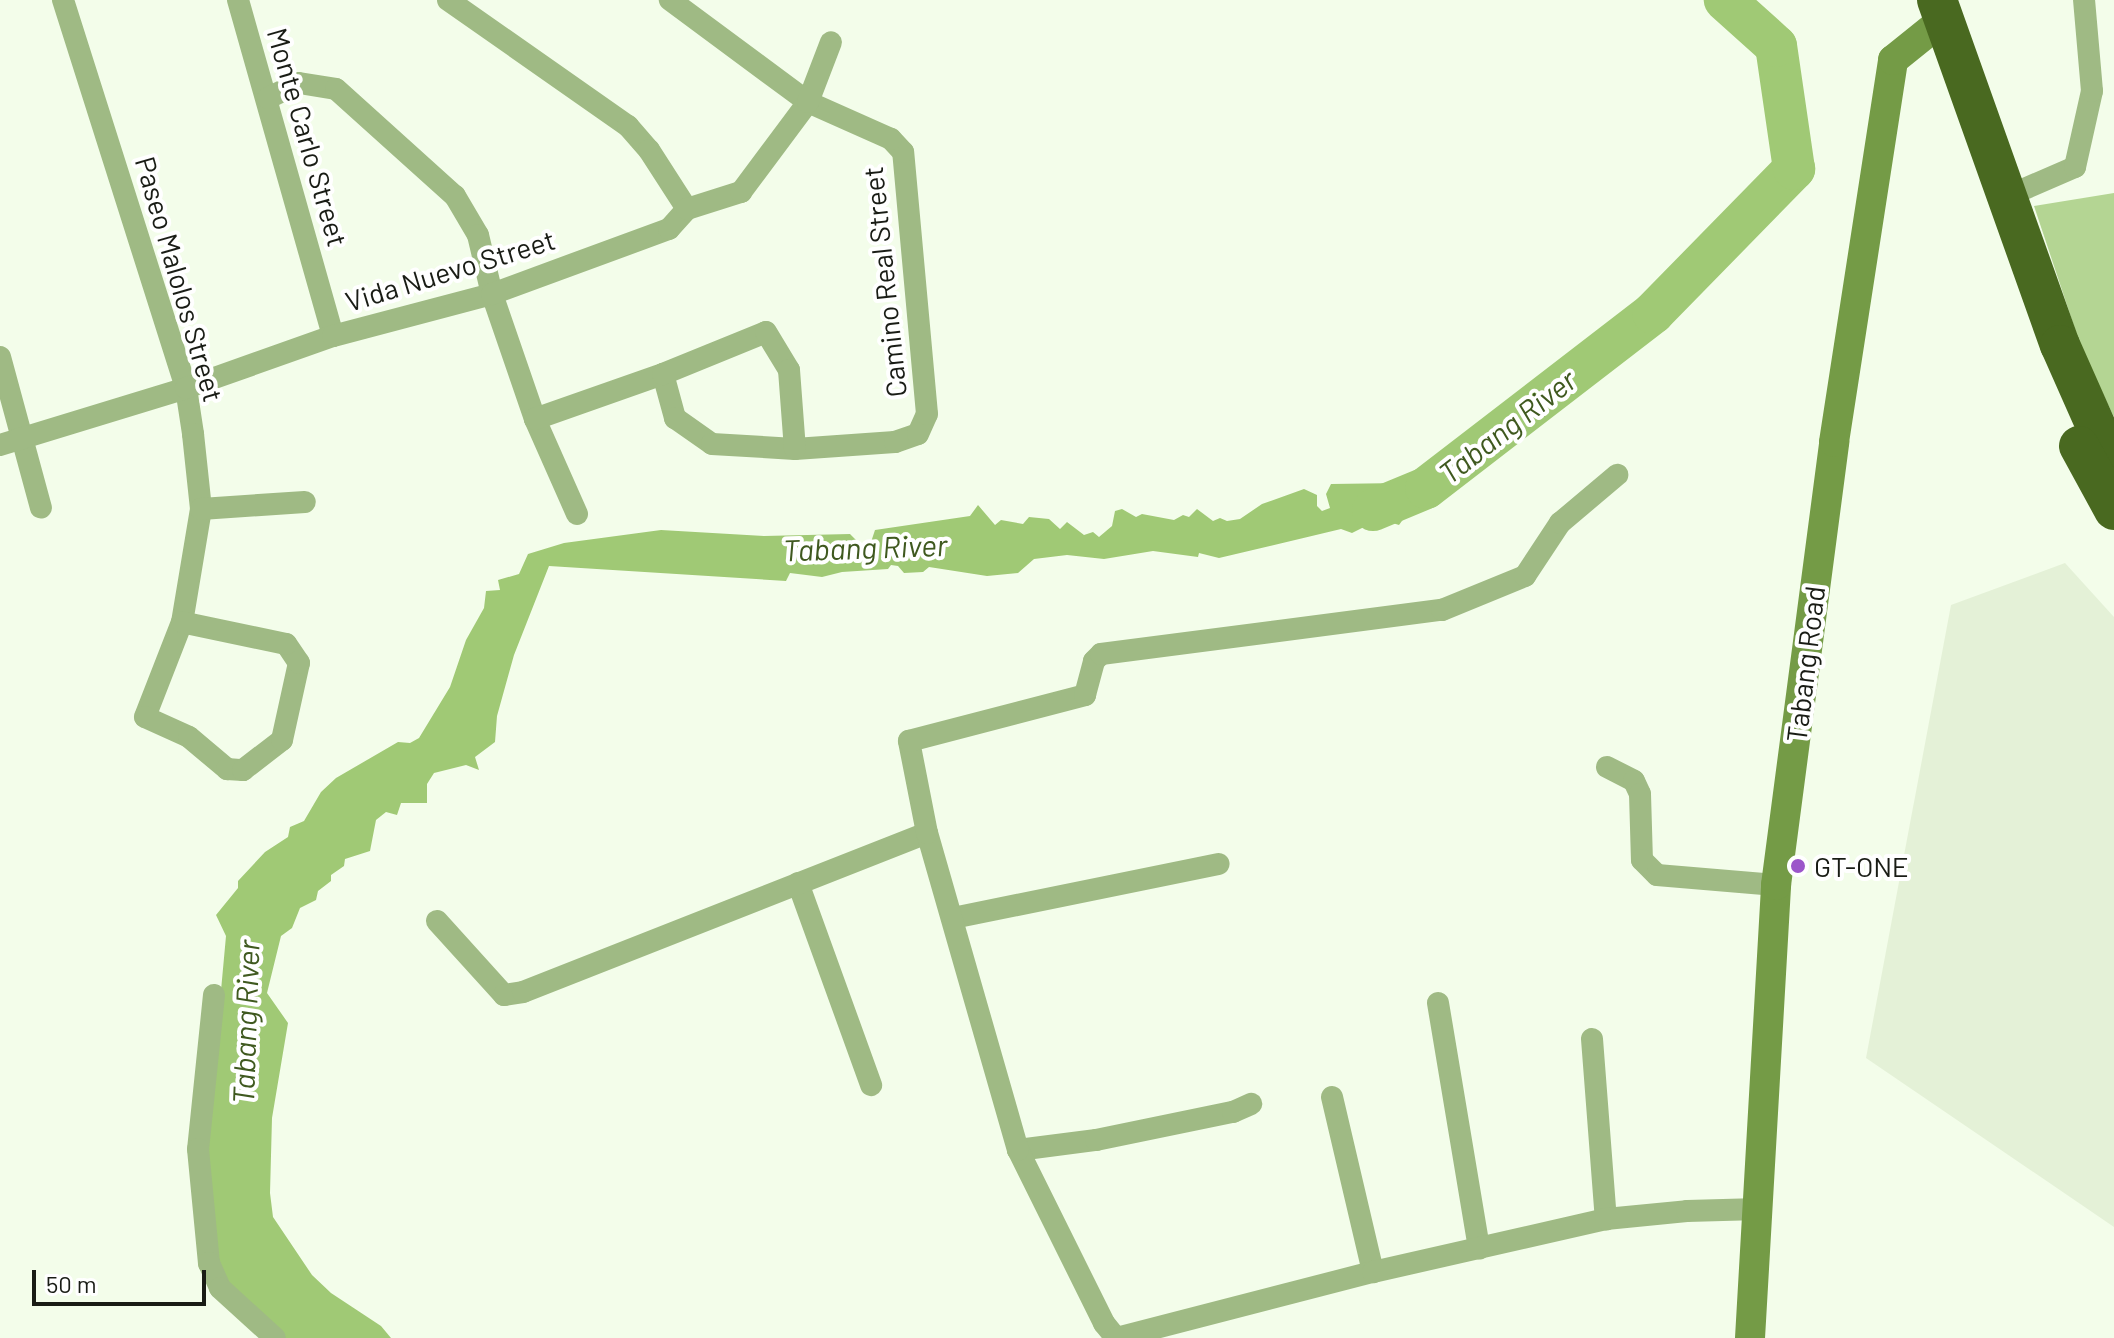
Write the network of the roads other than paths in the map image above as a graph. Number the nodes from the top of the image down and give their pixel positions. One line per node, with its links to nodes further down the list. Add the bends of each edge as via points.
1 (63, 0): 17 (street, Paseo Malolos Street)
2 (238, 0): 8 (street, Monte Carlo Street)
3 (448, 0): 11 (street, via 628,126)
4 (670, 0): 9 (street, Camino Real Street)
5 (2084, 0): 10 (street, via 2092,91 2075,167)
6 (1941, 10): 10 (highway); 34 (main road, Tabang Road, via 1893,60 1834,442)
7 (831, 42): 9 (street, Vida Nuevo Street)
8 (268, 98): 13 (street, via 299,83 336,89 455,196 478,235); 14 (street, Monte Carlo Street)
9 (808, 102): 11 (street, Vida Nuevo Street, via 741,192); 21 (street, Camino Real Street, via 891,139 903,152 927,414 918,434 895,442)
10 (2008, 196): 12 (highway)
11 (687, 209): 13 (street, Vida Nuevo Street, via 669,229)
12 (2035, 270): 22 (highway, via 2074,381); 27 (highway, via 2037,351 2085,460)
13 (492, 294): 14 (street, Vida Nuevo Street); 18 (street)
14 (333, 336): 17 (street, Vida Nuevo Street)
15 (0, 357): 19 (street)
16 (663, 374): 18 (street); 21 (street, Camino Real Street, via 675,418 712,444); 21 (street, via 766,332 789,370)
17 (186, 388): 19 (street, Vida Nuevo Street); 26 (street, Paseo Malolos Street)
18 (535, 419): 28 (street)
19 (24, 439): 20 (street, Vida Nuevo Street); 25 (street)
20 (0, 445)
21 (795, 449)
22 (2114, 467)
23 (1617, 475): 31 (street, via 1560,523 1525,576 1442,610 1101,654 1085,695 909,741)
24 (305, 502): 26 (street)
25 (41, 508)
26 (201, 509): 29 (street, Paseo Malolos Street)
27 (2114, 510)
28 (577, 514)
29 (182, 622): 29 (street, Paseo Malolos Street, via 286,644 299,663 282,740 243,770 227,769 189,737 145,717)
30 (1607, 767): 34 (street, via 1634,781 1640,794 1642,860 1657,875)
31 (927, 833): 33 (street); 35 (street)
32 (1219, 864): 35 (street)
33 (798, 883): 36 (street, via 559,980 504,995); 40 (street)
34 (1776, 885): 44 (main road, Tabang Road)
35 (953, 918): 43 (street)
36 (437, 921)
37 (214, 995): 48 (street, via 198,1149 209,1263 220,1288)
38 (1438, 1003): 46 (street)
39 (1592, 1039): 45 (street)
40 (871, 1085)
41 (1332, 1097): 47 (street)
42 (1251, 1104): 43 (street, via 1111,1138)
43 (1018, 1150): 49 (street)
44 (1759, 1209): 45 (street); 50 (main road, Tabang Road)
45 (1606, 1219): 46 (street)
46 (1479, 1249): 47 (street)
47 (1373, 1272): 49 (street)
48 (275, 1338)
49 (1116, 1338)
50 (1750, 1338)

